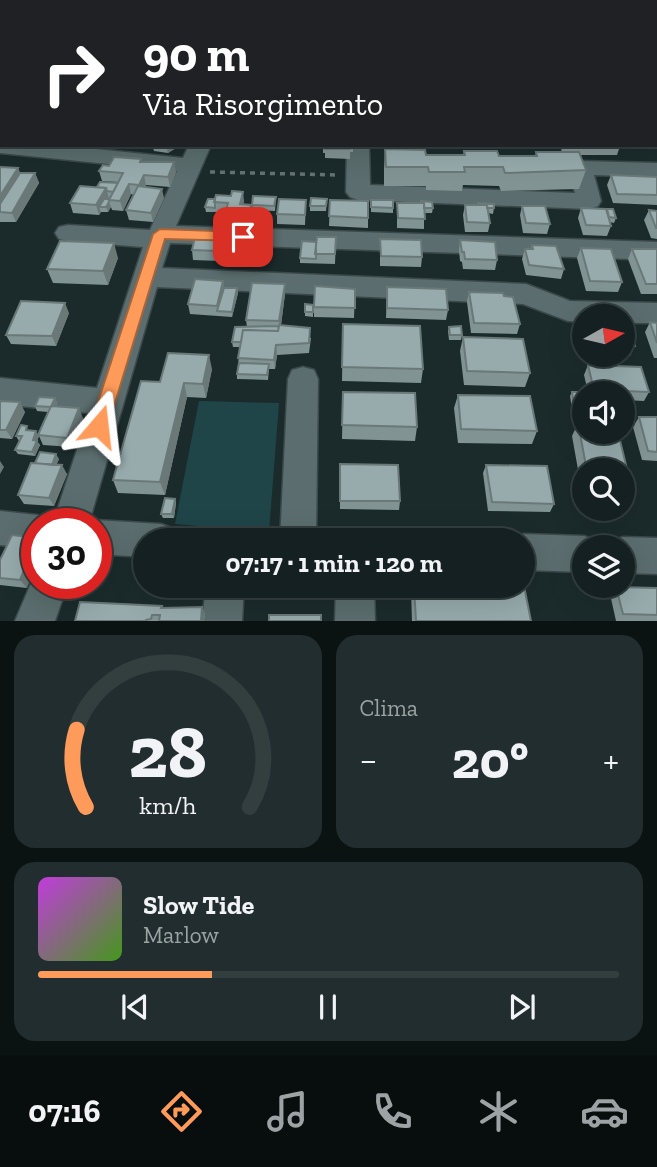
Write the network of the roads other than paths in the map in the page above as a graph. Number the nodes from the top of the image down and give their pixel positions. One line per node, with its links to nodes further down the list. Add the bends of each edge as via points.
1 (13, 147): 4 (street)
2 (650, 147): 5 (street)
3 (358, 153): 5 (street, via 358,192 589,201 580,167)
4 (197, 161): 7 (street)
5 (657, 169)
6 (68, 233): 7 (street)
7 (159, 236): 8 (street); 9 (street)
8 (657, 251)
9 (145, 277): 10 (street, via 526,294 568,310); 13 (street)
10 (657, 313)
11 (303, 379): 16 (street)
12 (0, 391): 13 (street)
13 (106, 402): 14 (street)
14 (75, 508)
15 (0, 528): 17 (street)
16 (298, 528)
17 (21, 530)
18 (112, 538): 19 (street)
19 (133, 539)
20 (535, 552): 21 (street)
21 (572, 554)
22 (635, 555): 23 (street)
23 (657, 556)
24 (224, 598): 28 (street)
25 (355, 598): 29 (street)
26 (43, 599): 27 (street)
27 (35, 621)
28 (222, 621)
29 (355, 621)

